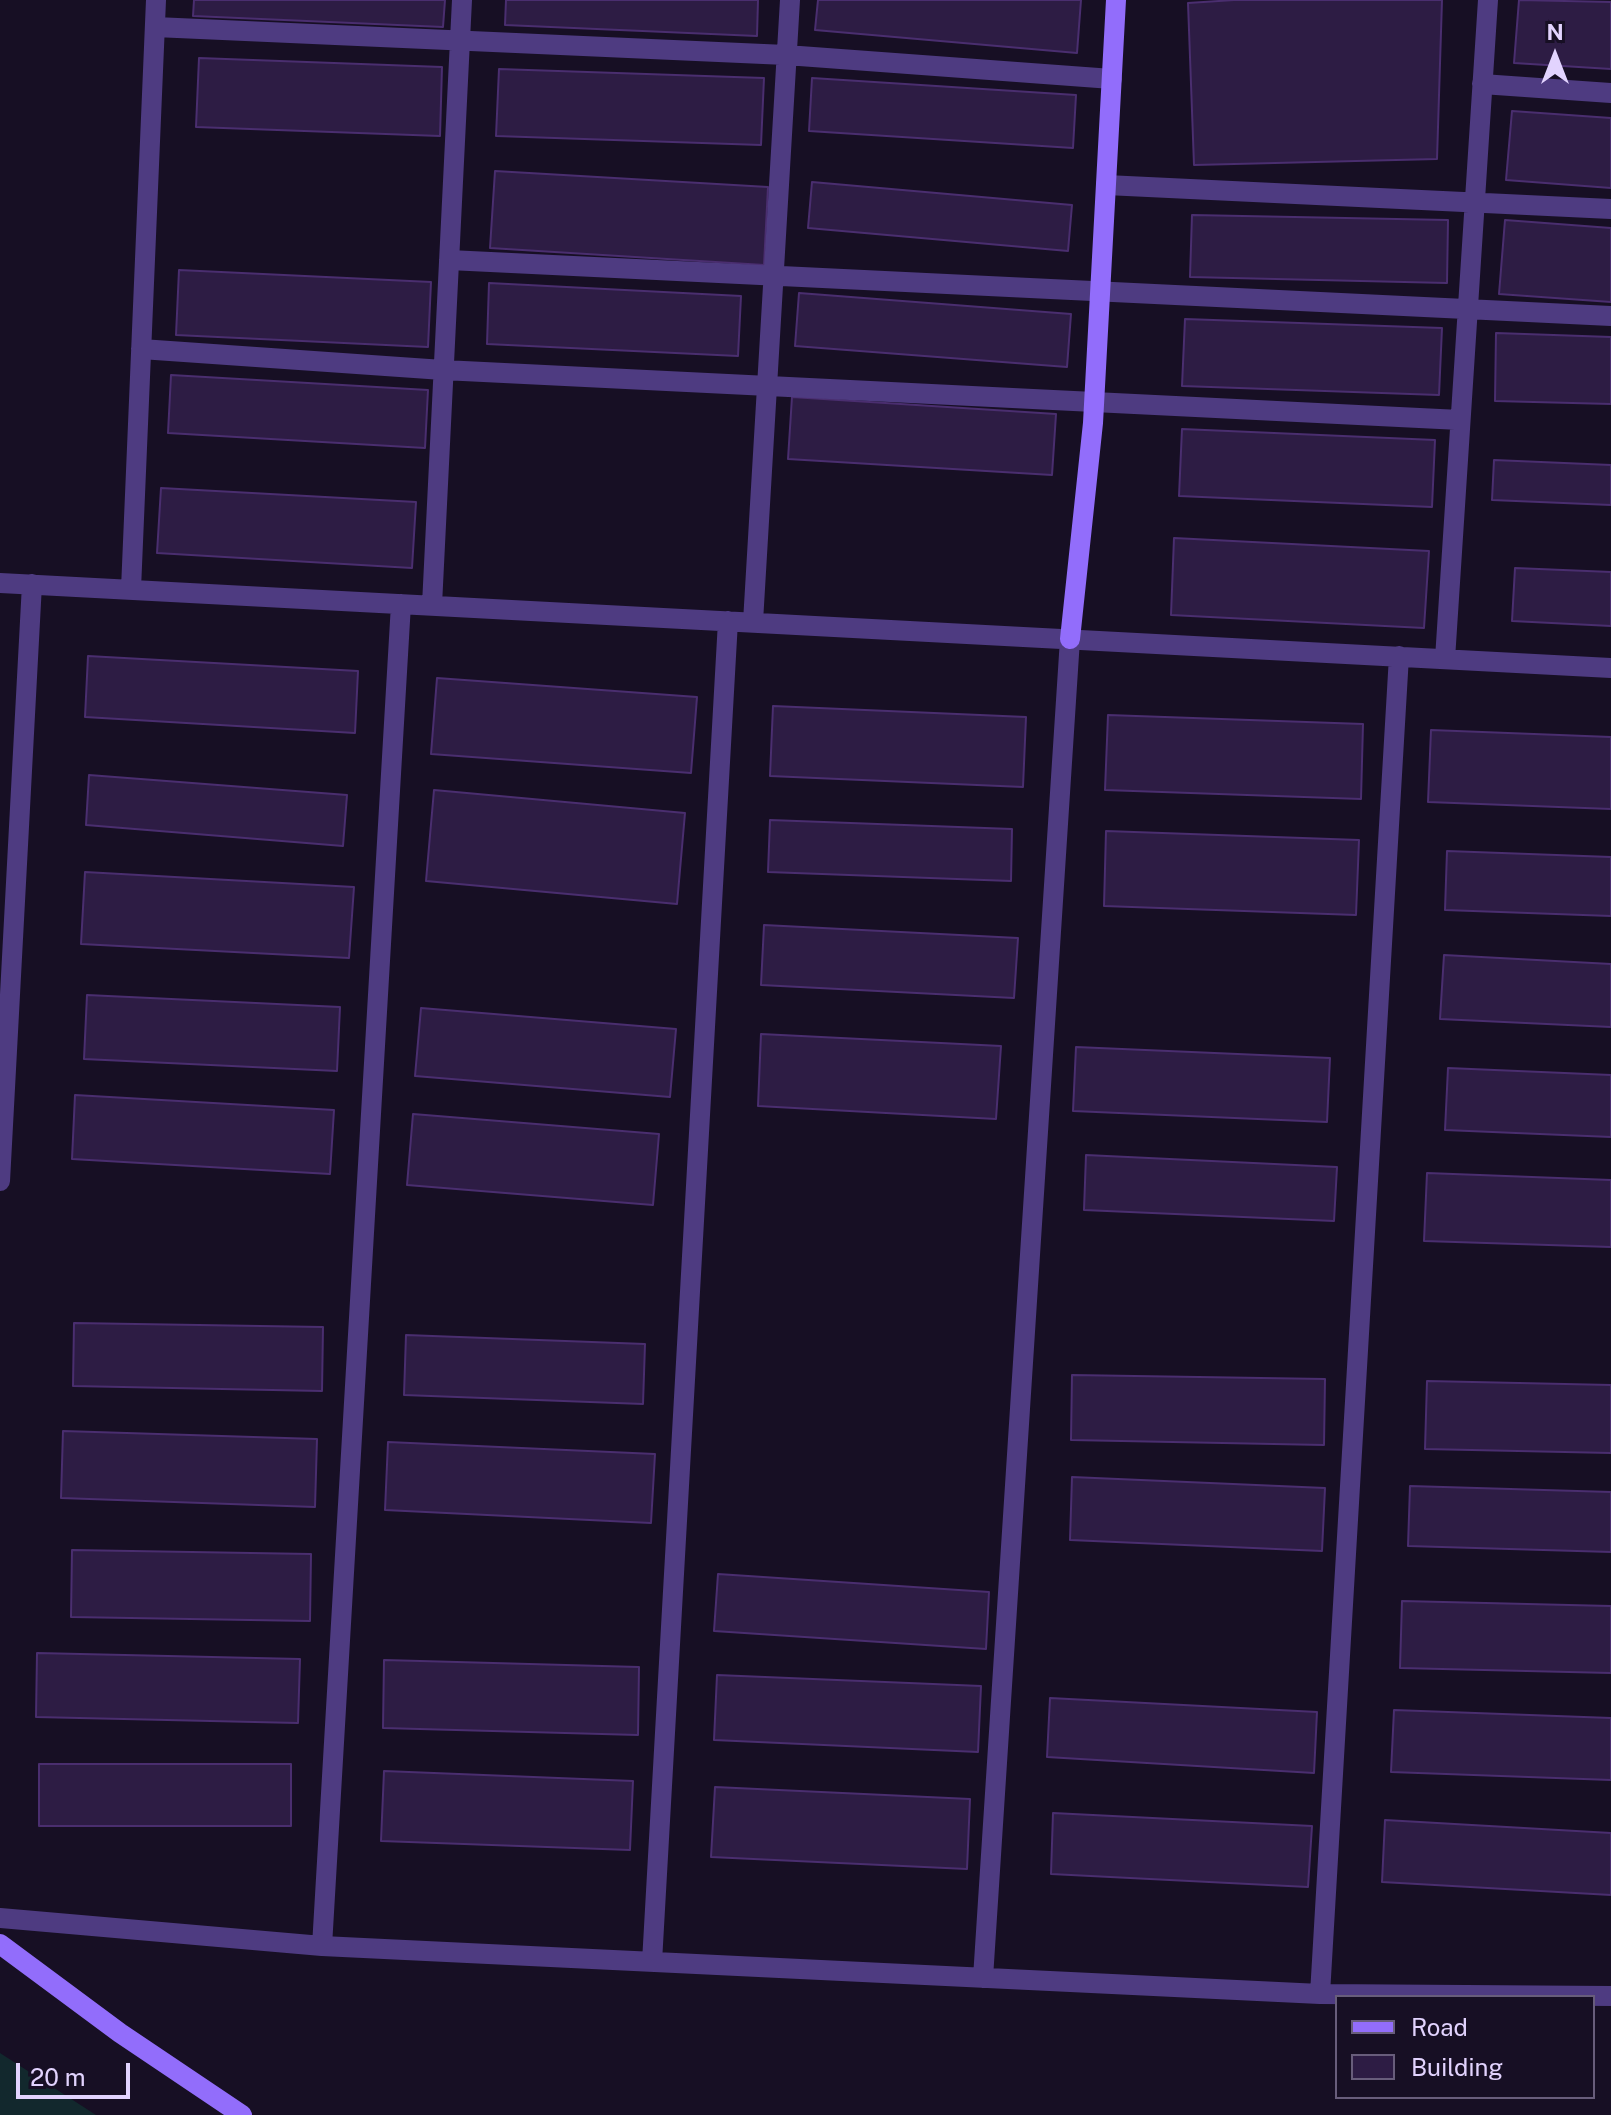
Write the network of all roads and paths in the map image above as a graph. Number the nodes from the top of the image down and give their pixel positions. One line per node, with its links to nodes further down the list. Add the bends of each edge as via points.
1 (156, 0): 6 (street)
2 (462, 0): 7 (street)
3 (790, 0): 8 (street)
4 (1116, 0): 9 (street)
5 (1488, 0): 10 (street)
6 (155, 27): 7 (street); 20 (street)
7 (460, 38): 8 (street); 15 (street)
8 (786, 55): 9 (street); 16 (street)
9 (1112, 79): 12 (street)
10 (1482, 84): 11 (street); 13 (street)
11 (1611, 93)
12 (1106, 185): 13 (street); 17 (street)
13 (1474, 201): 14 (street); 18 (street)
14 (1611, 209)
15 (449, 260): 16 (street); 21 (street)
16 (774, 276): 17 (street); 22 (street)
17 (1100, 292): 18 (street); 23 (street)
18 (1467, 309): 19 (street); 24 (street)
19 (1611, 316)
20 (141, 349): 21 (street); 27 (street)
21 (443, 370): 22 (street); 29 (street)
22 (767, 387): 23 (street); 31 (street)
23 (1094, 402): 24 (street); 32 (street)
24 (1460, 420): 34 (street)
25 (0, 583): 26 (street)
26 (32, 584): 27 (street); 36 (street)
27 (131, 589): 28 (street)
28 (401, 604): 29 (street); 39 (street)
29 (432, 605): 30 (street)
30 (728, 621): 31 (street); 40 (street)
31 (753, 622): 32 (street)
32 (1070, 639): 33 (street); 41 (street)
33 (1399, 656): 34 (street); 42 (street)
34 (1445, 659): 35 (street)
35 (1611, 668)
36 (0, 1181)
37 (0, 1918): 39 (street)
38 (0, 1944): 44 (street)
39 (322, 1946): 40 (street)
40 (652, 1962): 41 (street)
41 (983, 1978): 42 (street)
42 (1320, 1994): 43 (street)
43 (1466, 1995)
44 (242, 2115)

